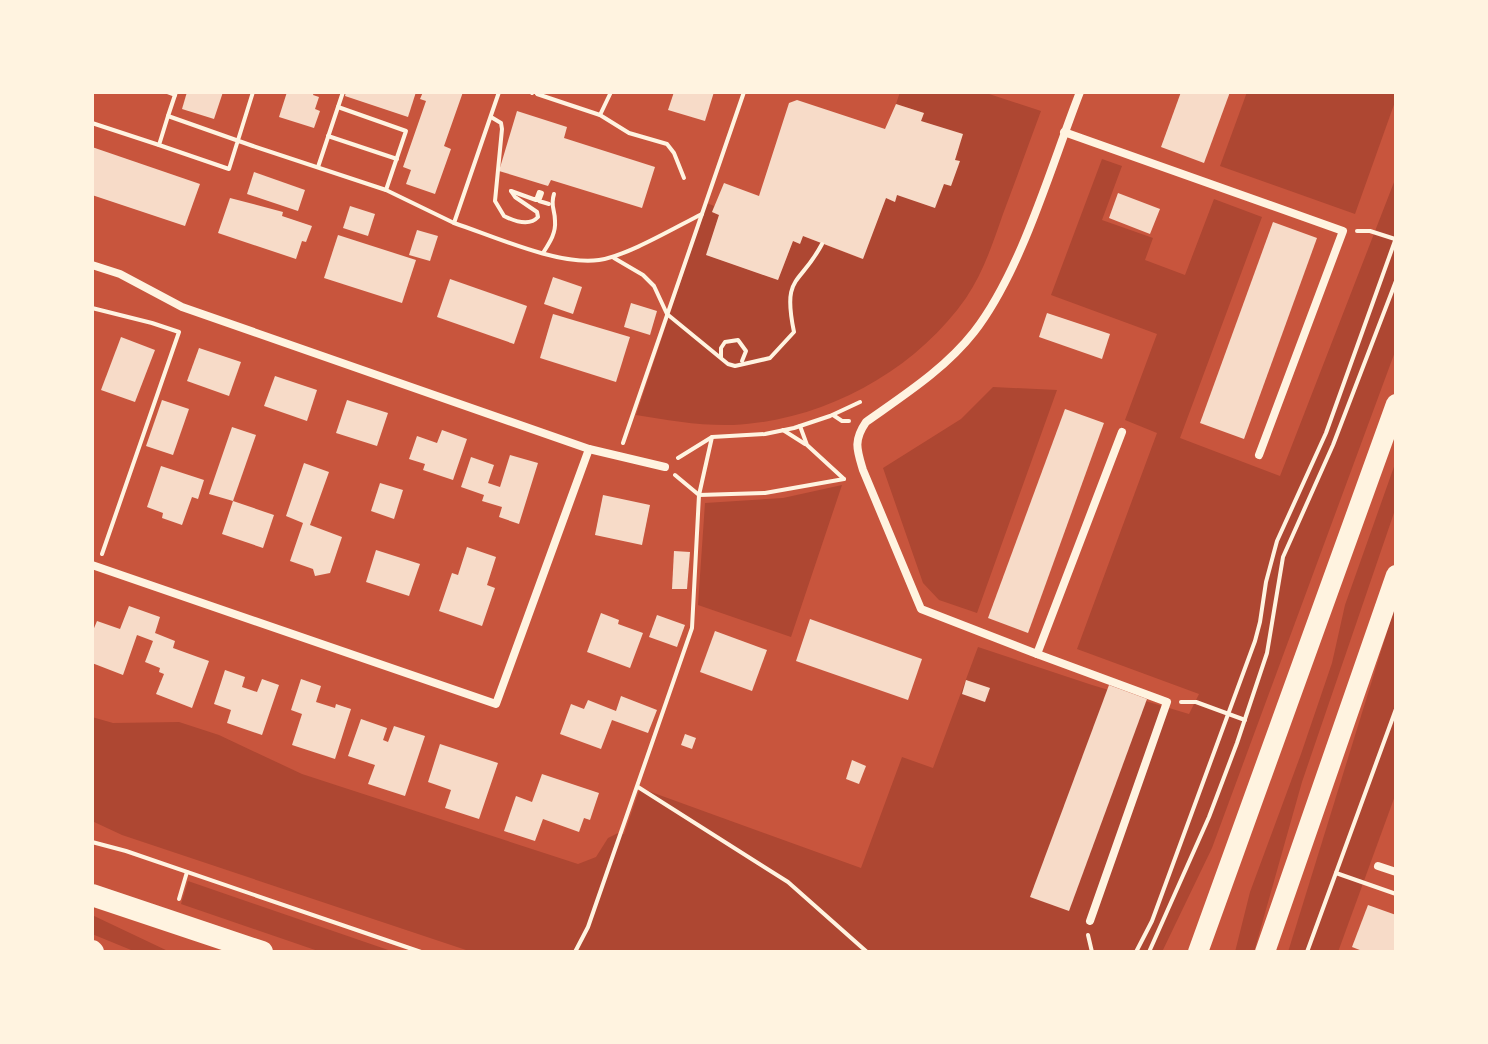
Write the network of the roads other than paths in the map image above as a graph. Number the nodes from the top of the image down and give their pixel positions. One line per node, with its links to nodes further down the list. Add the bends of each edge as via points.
1 (1080, 92): 2 (street)
2 (1064, 132): 7 (street, via 1343,231); 11 (street, via 1021,246 974,332 946,362 866,422 857,435 863,470 921,609)
3 (92, 265): 6 (street, via 182,307)
4 (1396, 404): 17 (main road)
5 (1122, 432): 11 (street)
6 (589, 449): 8 (street); 9 (street, via 496,704)
7 (1259, 455)
8 (665, 467)
9 (95, 566)
10 (1396, 575): 18 (main road)
11 (1037, 654): 15 (street, via 1167,702)
12 (1378, 866): 13 (street)
13 (1396, 872)
14 (92, 895): 16 (highway)
15 (1090, 921)
16 (262, 952)
17 (1198, 952)
18 (1265, 952)

